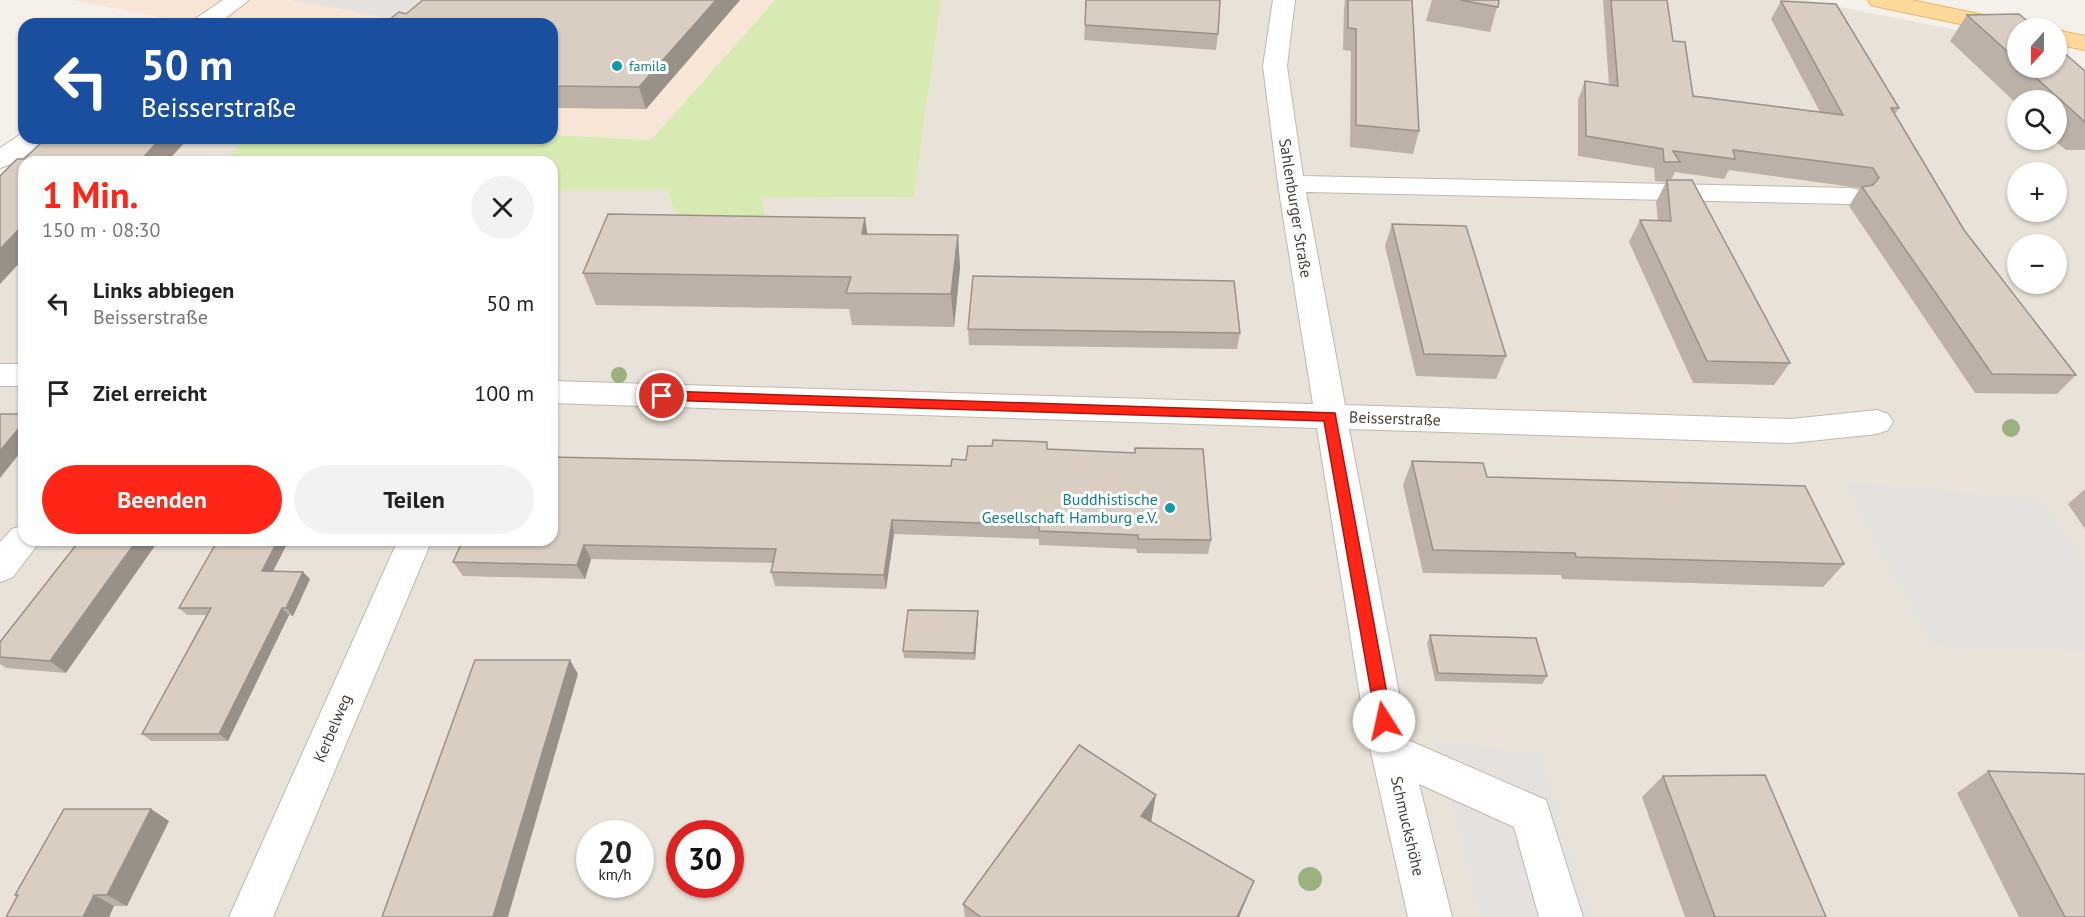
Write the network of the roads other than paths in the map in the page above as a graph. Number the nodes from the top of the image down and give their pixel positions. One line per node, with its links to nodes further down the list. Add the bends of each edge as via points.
1 (238, 0): 4 (street)
2 (1284, 0): 10 (street, Sahlenburger Straße, via 1275,66)
3 (1879, 0): 5 (main road)
4 (212, 18)
5 (2007, 27)
6 (2067, 39): 7 (main road)
7 (2085, 43)
8 (23, 144): 9 (street)
9 (0, 160)
10 (1291, 184): 11 (street); 15 (street, Sahlenburger Straße)
11 (1851, 196)
12 (0, 375): 13 (street)
13 (18, 375)
14 (558, 392): 15 (street, Beisserstraße)
15 (1330, 416): 16 (street, Beisserstraße, via 1791,431); 20 (street, Schmuckshöhe)
16 (1877, 422)
17 (18, 546): 19 (street)
18 (412, 546): 21 (street, Kerbelweg)
19 (0, 567)
20 (1391, 752): 22 (street, Schmuckshöhe); 23 (street, via 1531,814)
21 (251, 917)
22 (1430, 917)
23 (1562, 917)

